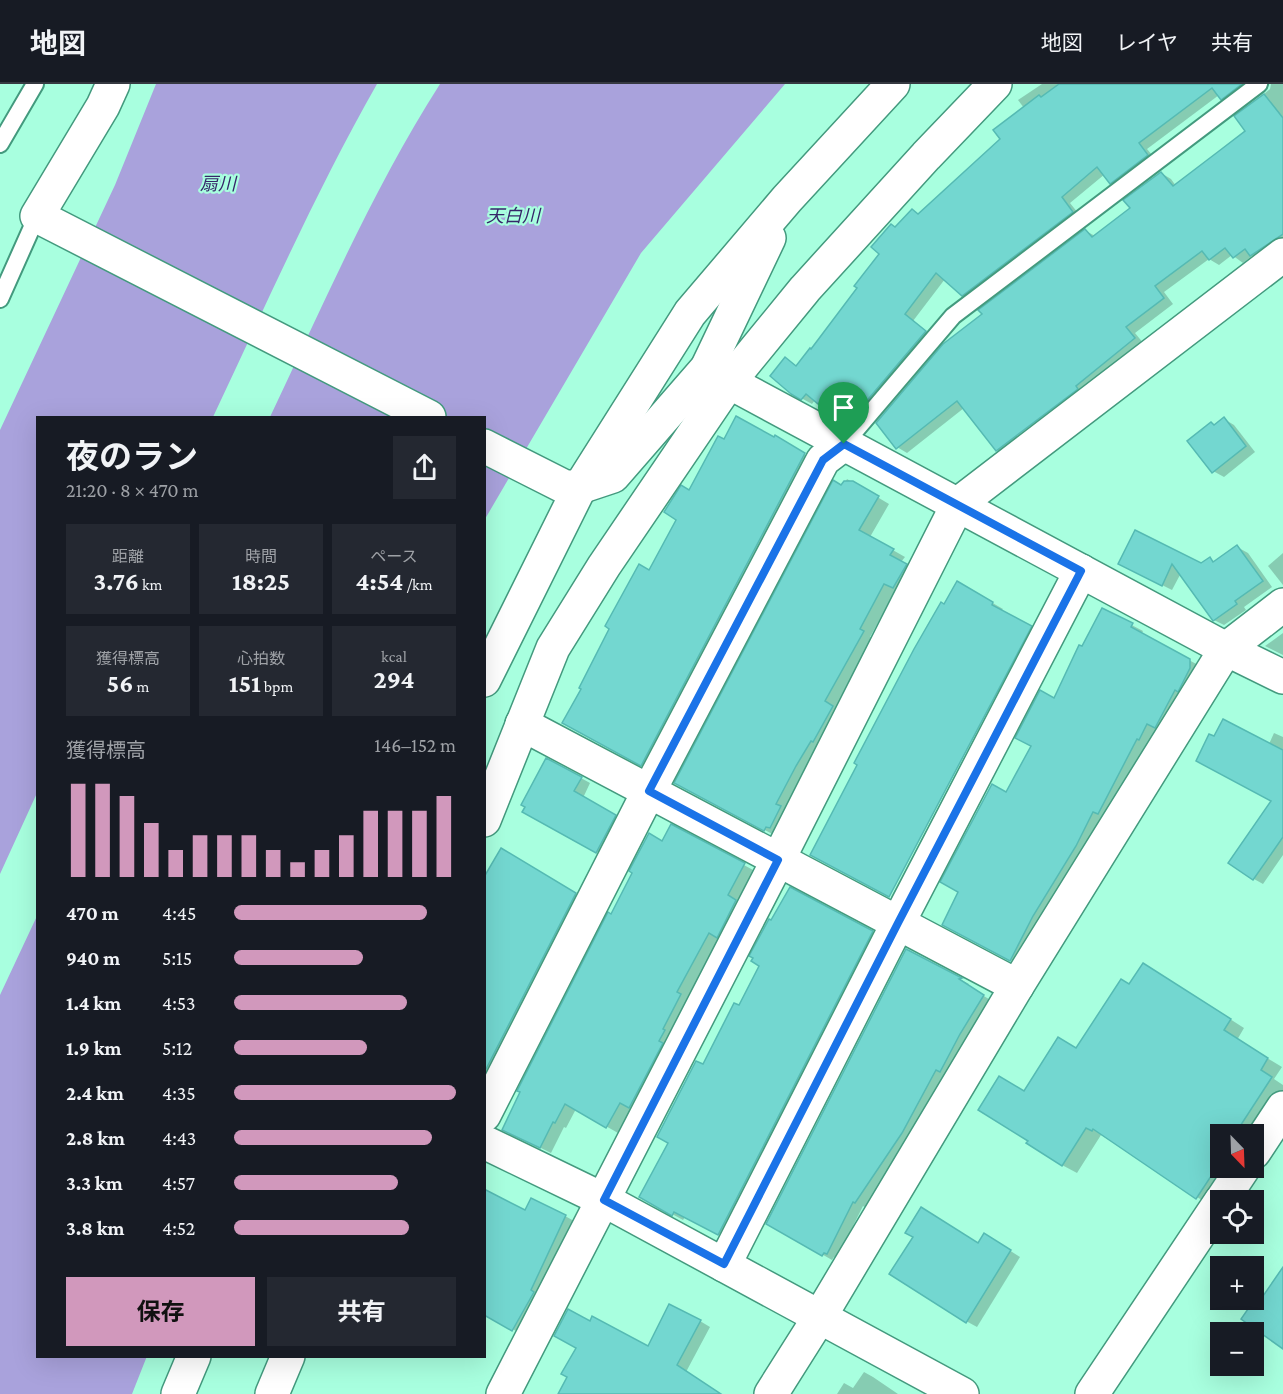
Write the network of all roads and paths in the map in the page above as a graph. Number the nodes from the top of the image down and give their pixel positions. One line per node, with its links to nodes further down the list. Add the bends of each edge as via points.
1 (35, 84): 6 (lane)
2 (113, 84): 8 (street)
3 (893, 84): 7 (street)
4 (995, 84): 11 (street, via 805,289)
5 (1259, 84): 13 (lane, via 953,316)
6 (0, 144)
7 (787, 200): 11 (street); 15 (street, via 690,313)
8 (47, 221): 10 (lane); 12 (street)
9 (1283, 255): 16 (street)
10 (0, 299)
11 (718, 375): 13 (street); 15 (street, via 613,477); 22 (street, via 553,648)
12 (427, 416)
13 (844, 444): 16 (street); 23 (street, via 823,460)
14 (486, 447): 15 (street)
15 (572, 487): 20 (street)
16 (958, 504): 17 (street); 25 (street)
17 (1081, 571): 19 (street); 26 (street)
18 (1283, 605): 19 (street)
19 (1226, 649): 21 (street); 27 (street)
20 (486, 676)
21 (1283, 677)
22 (522, 724): 23 (street); 24 (street)
23 (649, 791): 25 (street); 29 (street)
24 (486, 815)
25 (778, 860): 26 (street); 32 (street)
26 (898, 923): 27 (street); 34 (street)
27 (1017, 987): 35 (street)
28 (1283, 1108): 30 (street)
29 (486, 1111)
30 (1264, 1137)
31 (486, 1143): 32 (street)
32 (604, 1200): 34 (street); 40 (street)
33 (1210, 1217): 43 (street)
34 (724, 1264): 35 (street)
35 (819, 1318): 41 (street); 42 (street)
36 (193, 1358): 38 (street)
37 (287, 1358): 39 (street)
38 (178, 1394)
39 (272, 1394)
40 (503, 1394)
41 (771, 1394)
42 (963, 1394)
43 (1092, 1394)

